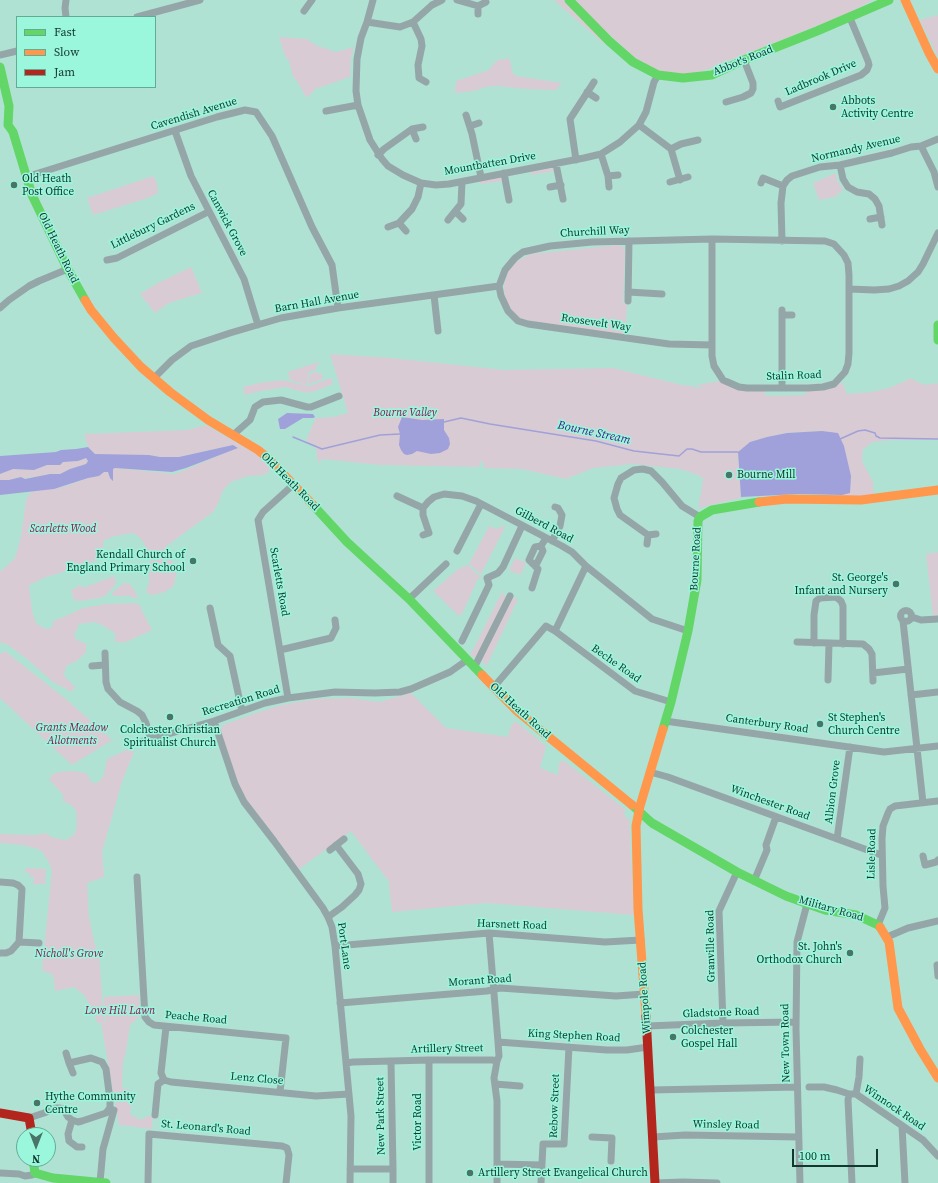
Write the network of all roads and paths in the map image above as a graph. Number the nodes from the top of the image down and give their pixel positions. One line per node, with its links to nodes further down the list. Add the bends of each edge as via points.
1 (66, 0): 14 (street)
2 (200, 0): 15 (street)
3 (373, 0): 17 (street, Mountbatten Drive)
4 (442, 0): 18 (street)
5 (457, 0): 11 (street)
6 (569, 0): 24 (street, Abbot's Road, via 609,42 629,58)
7 (889, 0): 16 (street, Abbot's Road)
8 (906, 0): 23 (street)
9 (309, 1): 12 (street)
10 (486, 2): 11 (street)
11 (478, 6): 13 (street)
12 (304, 11)
13 (478, 14)
14 (66, 16)
15 (141, 16)
16 (850, 18): 21 (street, Abbot's Road); 29 (street, Ladbrook Drive, via 868,61 867,70 861,75 780,107)
17 (367, 22): 18 (street, via 400,27); 31 (street, Mountbatten Drive, via 357,60)
18 (413, 22): 25 (street, via 422,46 415,80)
19 (16, 51): 20 (street)
20 (0, 56)
21 (744, 60): 24 (street, Abbot's Road, via 712,75 692,78); 30 (street, via 753,89 743,97)
22 (0, 66): 35 (street, Old Heath Road, via 9,106)
23 (938, 70)
24 (658, 75): 36 (street, Mountbatten Drive)
25 (426, 82)
26 (594, 82): 27 (street)
27 (587, 92): 28 (street); 48 (street, via 569,121)
28 (596, 98)
29 (778, 101)
30 (726, 102)
31 (358, 105): 32 (street); 47 (street, Mountbatten Drive)
32 (326, 111)
33 (466, 115): 38 (street)
34 (479, 122): 38 (street)
35 (4, 125): 54 (street, Old Heath Road, via 13,132)
36 (639, 125): 45 (street); 46 (street, Mountbatten Drive)
37 (423, 126): 39 (street)
38 (470, 126): 55 (street)
39 (412, 130): 41 (street); 47 (street)
40 (175, 131): 54 (street, Cavendish Avenue); 69 (street, Canwick Grove, via 191,176); 92 (street, Cavendish Avenue, via 245,110 256,112 272,136 312,227 332,265)
41 (416, 139)
42 (938, 139): 44 (street, Normandy Avenue)
43 (698, 140): 45 (street)
44 (921, 146): 50 (street, Normandy Avenue); 66 (street, via 934,172)
45 (671, 149): 58 (street)
46 (601, 154): 48 (street, Mountbatten Drive); 53 (street)
47 (378, 155): 61 (street, Mountbatten Drive, via 393,170)
48 (576, 160): 49 (street, Mountbatten Drive)
49 (556, 164): 51 (street, Mountbatten Drive); 62 (street)
50 (840, 165): 63 (street, Normandy Avenue, via 799,173 787,180); 71 (street, via 845,183 853,190 869,194 875,199)
51 (504, 173): 55 (street, Mountbatten Drive); 68 (street)
52 (618, 175): 53 (street)
53 (608, 176): 65 (street)
54 (26, 177): 84 (street, Old Heath Road)
55 (480, 177): 59 (street, Mountbatten Drive)
56 (688, 177): 58 (street)
57 (763, 178): 63 (street)
58 (680, 180): 60 (street)
59 (462, 182): 61 (street, Mountbatten Drive, via 436,185); 70 (street, via 461,204)
60 (670, 182)
61 (421, 183): 75 (street, via 412,209)
62 (561, 185): 64 (street); 67 (street)
63 (784, 186): 82 (street, via 781,203)
64 (550, 187)
65 (609, 187)
66 (938, 187)
67 (563, 199)
68 (508, 200)
69 (208, 212): 83 (street, Littlebury Gardens, via 117,258); 95 (street, Canwick Grove, via 244,279)
70 (456, 212): 72 (street); 74 (street)
71 (881, 217): 73 (street); 76 (street)
72 (463, 219)
73 (870, 219)
74 (448, 220)
75 (399, 223): 77 (street); 78 (street)
76 (882, 225)
77 (388, 226)
78 (406, 231)
79 (938, 233): 86 (street, via 918,272 908,281 889,289)
80 (712, 239): 81 (street, Churchill Way); 82 (street, Stalin Road); 98 (street, Stalin Road)
81 (629, 241): 85 (street, Churchill Way, via 550,246 523,252 509,264); 87 (street)
82 (782, 241): 86 (street, Stalin Road, via 825,241 834,244 848,263)
83 (107, 260)
84 (66, 268): 91 (street, via 29,286); 99 (street, Old Heath Road, via 91,310 114,338)
85 (499, 286): 89 (street, Barn Hall Avenue); 98 (street, Roosevelt Way, via 508,311 518,321 528,324 669,344)
86 (850, 289): 100 (street, Stalin Road, via 849,353 845,372 834,384 823,387)
87 (628, 292): 88 (street); 90 (street)
88 (662, 294)
89 (434, 295): 92 (street, Barn Hall Avenue); 96 (street)
90 (628, 301)
91 (0, 308)
92 (338, 308): 95 (street, Barn Hall Avenue, via 295,315)
93 (792, 315): 100 (street, via 782,313)
94 (938, 324): 97 (street)
95 (258, 325): 99 (street, Barn Hall Avenue, via 192,346 172,360)
96 (438, 331)
97 (938, 340)
98 (712, 345): 100 (street, Stalin Road, via 714,366 723,380 743,388)
99 (154, 378): 102 (street, Old Heath Road)
100 (782, 387)
101 (339, 396): 102 (street, via 311,407 281,400 263,402 255,407 250,420)
102 (233, 435): 103 (street, Old Heath Road, via 258,450)
103 (294, 484): 121 (street, Old Heath Road, via 347,542); 132 (street, Scarletts Road, via 262,512 258,520)
104 (938, 490): 109 (street, Bourne Road, via 861,500 787,499 746,503 712,510)
105 (397, 496): 108 (street)
106 (481, 504): 108 (street, Gilberd Road, via 462,496 444,494 434,497); 110 (street, Gilberd Road); 116 (street)
107 (555, 507): 114 (street, via 562,515 560,526)
108 (423, 508): 111 (street, via 429,533)
109 (700, 517): 113 (street, via 682,506 651,472 643,469 634,470 618,476 614,498 620,515); 126 (street, Bourne Road, via 697,580)
110 (522, 526): 114 (street, Gilberd Road); 127 (street, via 503,566 498,573 487,578 489,585)
111 (423, 534)
112 (656, 534): 113 (street)
113 (648, 535): 115 (street)
114 (549, 539): 118 (street, Gilberd Road, via 572,552); 119 (street, via 541,546 535,547 529,560 538,569)
115 (647, 544)
116 (457, 551)
117 (446, 564): 121 (street)
118 (586, 566): 125 (street); 126 (street, Gilberd Road, via 652,620)
119 (532, 588)
120 (510, 596): 137 (street)
121 (409, 599): 134 (street, Old Heath Road)
122 (210, 608): 145 (street, via 218,645 230,656)
123 (938, 619): 138 (street, via 921,620 905,611 901,614)
124 (335, 620): 132 (street, via 336,628 330,638)
125 (555, 631): 140 (street, Beche Road, via 546,626); 144 (street, Beche Road, via 635,691)
126 (688, 631): 144 (street, Bourne Road)
127 (462, 641)
128 (797, 642): 129 (street)
129 (814, 644): 130 (street); 131 (street, via 816,601 820,598 836,597 843,606)
130 (829, 644): 131 (street); 139 (street)
131 (843, 644): 138 (street, via 863,644 870,649 873,677)
132 (280, 650): 143 (street, Scarletts Road)
133 (105, 654): 135 (street)
134 (467, 660): 137 (street, Old Heath Road); 143 (street, Recreation Road, via 450,672 400,692 335,692)
135 (104, 665): 136 (street); 148 (street, via 108,689 120,702 138,710 146,723)
136 (92, 666)
137 (474, 668): 140 (street, Old Heath Road)
138 (908, 669): 142 (street)
139 (828, 680)
140 (493, 688): 156 (street, Old Heath Road, via 517,712 628,802)
141 (938, 692): 142 (street)
142 (911, 695): 152 (street)
143 (288, 698): 145 (street, Recreation Road)
144 (671, 702): 147 (street, Bourne Road)
145 (242, 712): 146 (street, Recreation Road)
146 (214, 721): 148 (street, Recreation Road); 170 (street, Port Lane, via 235,784 244,802)
147 (665, 721): 151 (street, Canterbury Road); 153 (street, Bourne Road)
148 (151, 740): 149 (street, Recreation Road)
149 (136, 743)
150 (938, 746): 152 (street, Canterbury Road)
151 (850, 748): 152 (street, Canterbury Road, via 884,752); 159 (street, Albion Grove)
152 (917, 748): 155 (street)
153 (650, 772): 156 (street, Bourne Road); 157 (street, Winchester Road)
154 (938, 801): 155 (street, Lisle Road)
155 (923, 803): 162 (street, Lisle Road, via 895,806 890,809 883,826)
156 (638, 813): 165 (street, Military Road, via 657,827); 175 (street, Wimpole Road, via 636,865)
157 (776, 817): 159 (street, Winchester Road); 167 (street, via 766,845 767,850)
158 (344, 839): 160 (street)
159 (837, 839): 162 (street, Winchester Road)
160 (336, 845): 161 (street); 170 (street, via 358,874 361,884 355,895)
161 (330, 850)
162 (881, 855): 172 (street, Lisle Road, via 885,908)
163 (923, 856): 164 (street, via 925,865)
164 (938, 860)
165 (737, 872): 167 (street, Military Road); 186 (street, Granville Road, via 719,911)
166 (137, 877): 187 (street, Peache Road, via 145,1017 154,1025)
167 (754, 881): 169 (street, Military Road)
168 (0, 882): 176 (street, via 13,883 22,889)
169 (807, 904): 172 (street, Military Road, via 856,915); 185 (street, New Town Road, via 797,942)
170 (328, 917): 178 (street, Port Lane)
171 (938, 921): 174 (street, via 908,928)
172 (878, 925): 174 (street, Military Road)
173 (488, 933): 175 (street, Harsnett Road, via 605,942); 178 (street, Harsnett Road); 182 (street)
174 (887, 937): 200 (street, Military Road, via 898,1008)
175 (641, 940): 183 (street, Wimpole Road)
176 (19, 942): 177 (street); 179 (street, via 11,951)
177 (39, 943)
178 (335, 946): 184 (street, Port Lane)
179 (0, 953)
180 (938, 965): 181 (street)
181 (938, 976)
182 (493, 990): 183 (street, Morant Road, via 500,988 616,996); 184 (street, Morant Road); 189 (street)
183 (644, 994): 188 (street, Wimpole Road)
184 (340, 1003): 198 (street, Port Lane)
185 (796, 1022): 186 (street, Gladstone Road); 204 (street, New Town Road)
186 (723, 1023): 188 (street, Gladstone Road)
187 (166, 1026): 201 (street, via 161,1073); 207 (street, Peache Road, via 286,1038)
188 (647, 1026): 191 (street, Wimpole Road)
189 (498, 1042): 190 (street, King Stephen Road); 195 (street)
190 (569, 1047): 191 (street, King Stephen Road, via 619,1050); 224 (street, Rebow Street, via 564,1144 543,1144)
191 (648, 1047): 206 (street, Wimpole Road)
192 (66, 1053): 197 (street)
193 (860, 1059): 209 (street, via 859,1077)
194 (429, 1060): 195 (street, Artillery Street); 196 (street, Artillery Street); 235 (street, Victor Road)
195 (497, 1061): 202 (street, Artillery Street)
196 (391, 1062): 198 (street, Artillery Street); 226 (street, New Park Street)
197 (69, 1063): 199 (street); 214 (street, via 91,1058 102,1062 106,1069 110,1100 110,1108 106,1113 78,1122)
198 (346, 1063): 208 (street, Port Lane)
199 (73, 1073)
200 (938, 1078)
201 (164, 1080): 207 (street, Lenz Close); 212 (street, via 158,1084)
202 (495, 1084): 203 (street); 223 (street, Artillery Street)
203 (520, 1086)
204 (797, 1087): 206 (street); 218 (street, New Town Road)
205 (809, 1088): 209 (street, Winnock Road, via 824,1088)
206 (651, 1090): 217 (street, Wimpole Road)
207 (280, 1092): 208 (street, Lenz Close, via 316,1096)
208 (349, 1094): 227 (street, Port Lane)
209 (852, 1094): 215 (street, Winnock Road); 241 (street, via 848,1100)
210 (114, 1110): 231 (street, via 103,1149)
211 (0, 1113): 213 (street)
212 (155, 1115)
213 (29, 1118): 214 (street, via 56,1108 63,1109); 216 (street)
214 (72, 1120): 220 (street, via 69,1141)
215 (902, 1126): 221 (street, Winnock Road, via 923,1140); 242 (street)
216 (31, 1127)
217 (653, 1136): 218 (street, Winsley Road); 238 (street, Wimpole Road)
218 (798, 1136): 240 (street, New Town Road)
219 (592, 1137): 222 (street, via 612,1138)
220 (82, 1148)
221 (938, 1156)
222 (611, 1161)
223 (497, 1164): 224 (street); 236 (street, Artillery Street)
224 (542, 1165): 237 (street)
225 (34, 1167): 229 (street)
226 (393, 1169): 227 (street, New Park Street); 230 (street, New Park Street)
227 (350, 1170): 234 (street, Port Lane)
228 (0, 1173): 229 (street)
229 (35, 1173): 231 (street, via 53,1178)
230 (393, 1182)
231 (103, 1183)
232 (148, 1183): 233 (street, St. Leonard's Road, via 149,1134 282,1146 287,1148 289,1155)
233 (286, 1183)
234 (350, 1183)
235 (429, 1183)
236 (497, 1183)
237 (541, 1183)
238 (655, 1183): 239 (street)
239 (716, 1183)
240 (800, 1183)
241 (852, 1183)
242 (905, 1183)

